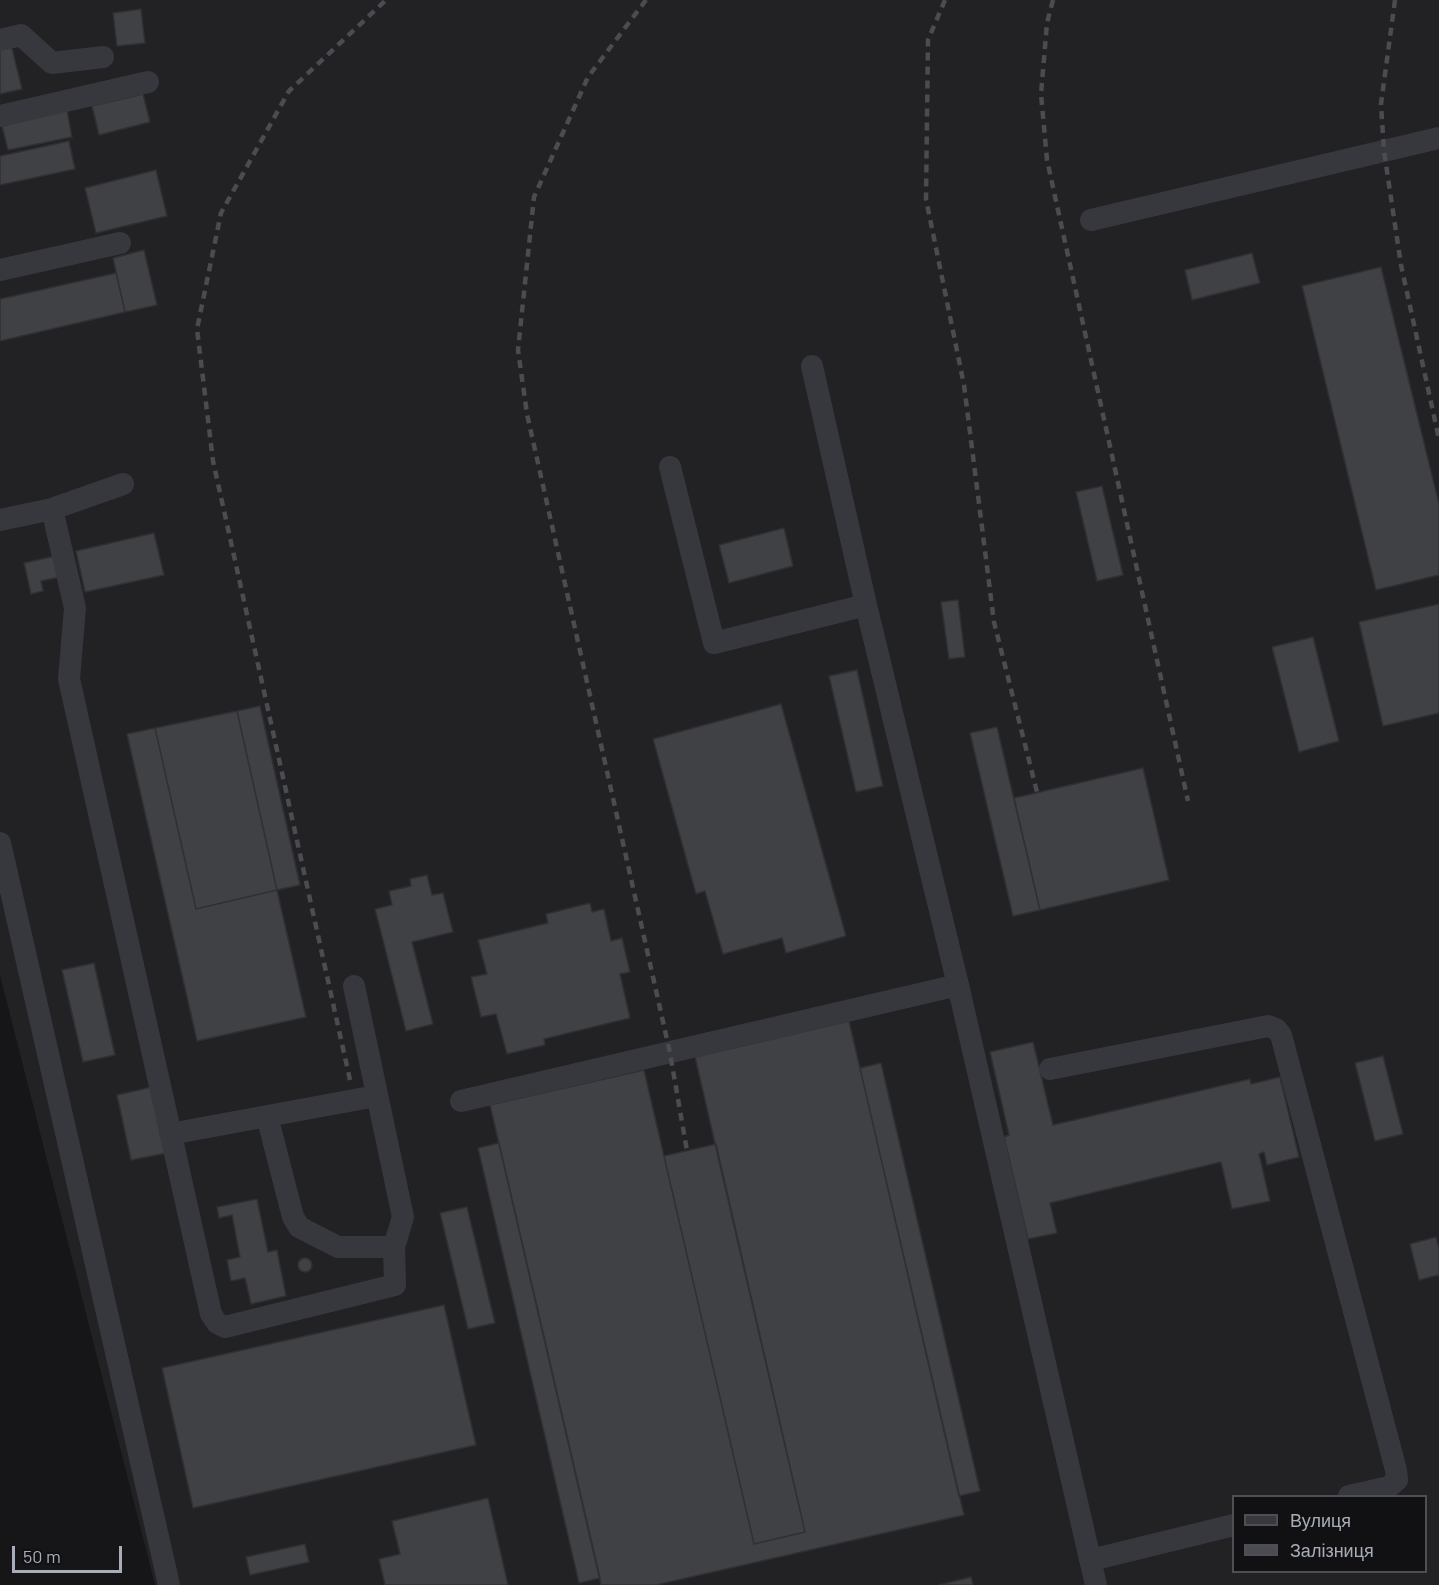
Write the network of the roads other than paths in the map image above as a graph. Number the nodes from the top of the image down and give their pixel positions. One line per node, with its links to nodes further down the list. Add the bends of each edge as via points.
1 (0, 40): 2 (lane, via 21,35 52,63)
2 (103, 57)
3 (148, 82): 4 (lane)
4 (0, 116)
5 (1439, 138): 6 (lane)
6 (1091, 220)
7 (120, 243): 8 (lane)
8 (0, 270)
9 (812, 366): 14 (lane)
10 (670, 467): 14 (lane, via 714,643)
11 (123, 484): 12 (lane)
12 (52, 509): 13 (lane); 22 (lane, via 75,608 69,679)
13 (0, 520)
14 (866, 605): 16 (lane)
15 (0, 843): 27 (lane)
16 (958, 985): 20 (lane); 26 (lane)
17 (354, 986): 19 (lane)
18 (1050, 1069): 24 (lane, via 1268,1026 1281,1035 1396,1470 1397,1480 1389,1486)
19 (376, 1096): 21 (lane); 23 (lane, via 403,1217)
20 (461, 1101)
21 (267, 1116): 22 (lane); 23 (lane, via 299,1227 338,1247)
22 (170, 1134): 23 (lane, via 211,1314 217,1323 225,1327 395,1285)
23 (394, 1247)
24 (1356, 1495)
25 (1232, 1525): 26 (lane)
26 (1091, 1560): 28 (lane)
27 (169, 1585)
28 (1096, 1585)

